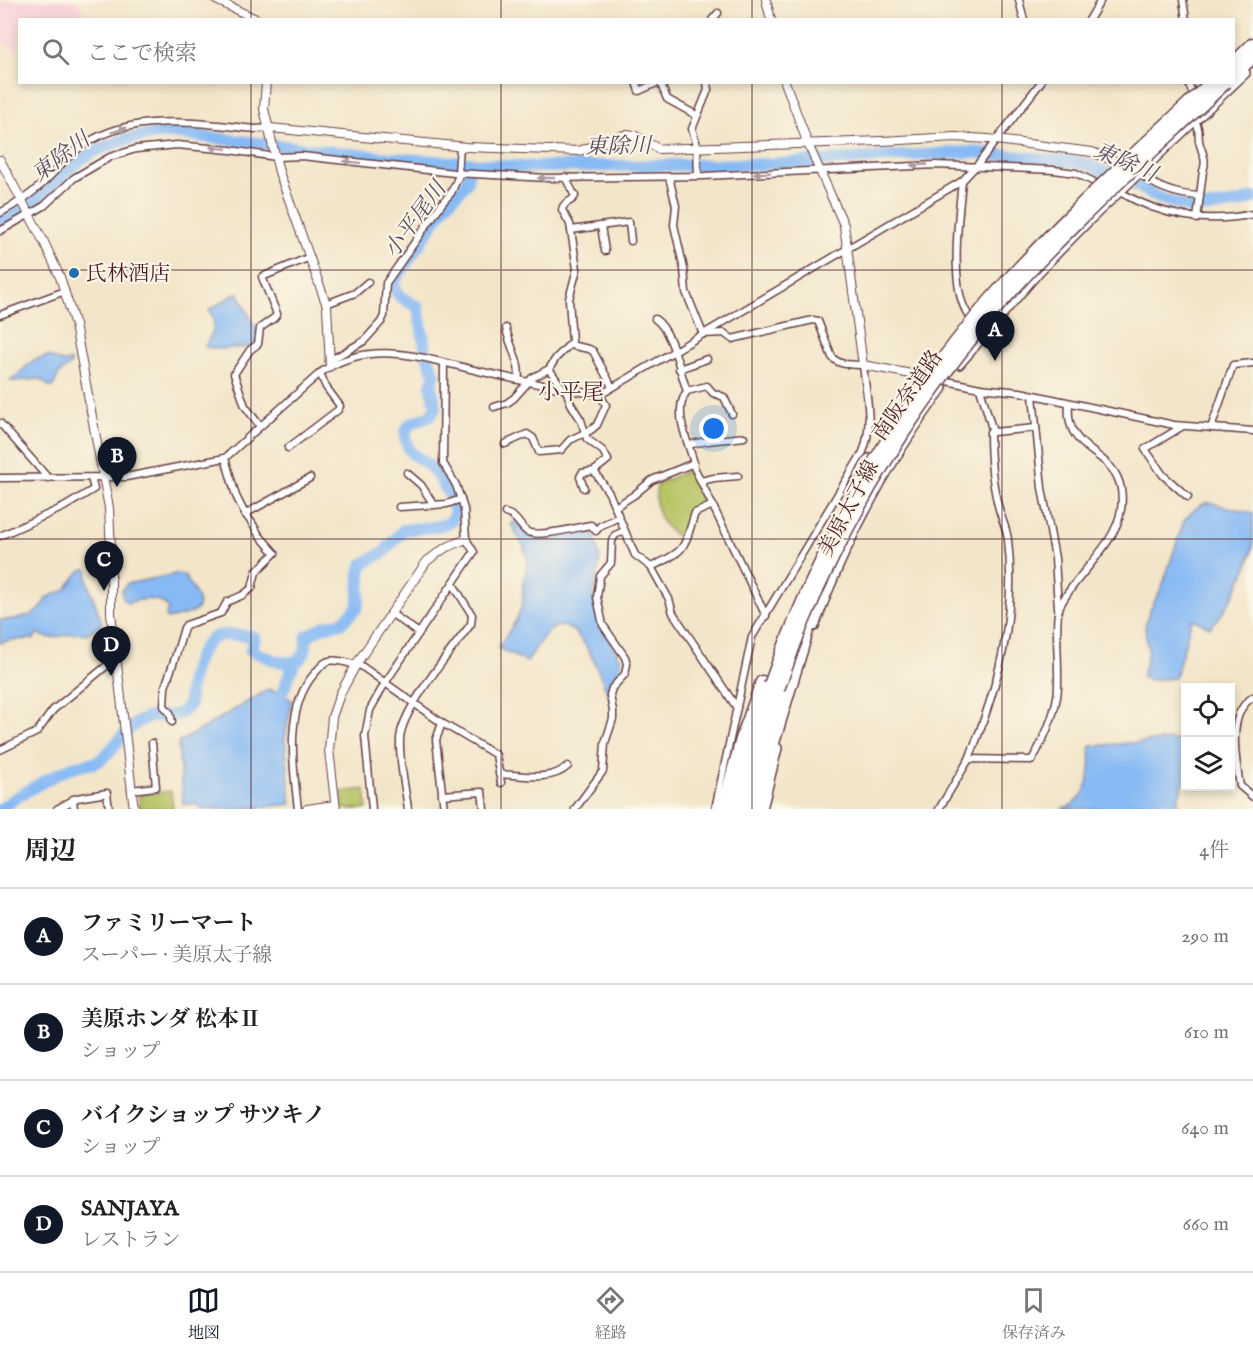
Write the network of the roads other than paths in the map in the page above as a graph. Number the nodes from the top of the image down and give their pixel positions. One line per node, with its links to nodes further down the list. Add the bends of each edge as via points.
1 (216, 0): 7 (street)
2 (766, 0): 9 (street)
3 (1018, 0): 10 (street)
4 (1101, 0): 11 (street)
5 (1183, 0): 12 (street)
6 (718, 14): 8 (street)
7 (254, 18)
8 (714, 18)
9 (770, 18)
10 (1023, 18)
11 (1090, 18)
12 (1186, 18)
13 (1253, 38): 15 (main road)
14 (1253, 44): 17 (highway)
15 (1235, 55)
16 (1253, 57): 19 (highway)
17 (1235, 61)
18 (1253, 64): 20 (main road, 美原太子線)
19 (1235, 73)
20 (1235, 82)
21 (266, 84): 36 (street, via 264,109)
22 (637, 84): 23 (street, via 639,91)
23 (655, 84)
24 (660, 84): 34 (street, via 667,99)
25 (707, 84): 34 (street)
26 (1039, 84): 37 (street)
27 (1189, 84): 33 (street)
28 (1204, 84): 33 (main road, 美原太子線)
29 (1210, 84): 131 (highway, 南阪奈道路, bridge, via 1069,218 986,306 918,395)
30 (1224, 84): 135 (highway, 南阪奈道路, bridge, via 1074,226 993,312 881,466)
31 (1233, 84): 35 (main road, 美原太子線)
32 (785, 85): 40 (street)
33 (1193, 94): 43 (main road, 美原太子線)
34 (696, 115): 39 (street, via 692,129)
35 (1195, 121): 47 (main road, 美原太子線); 54 (street, via 1205,165)
36 (270, 130): 38 (street); 41 (street); 55 (street, one-way to 36, via 75,151 125,128 164,121)
37 (995, 143): 40 (street, via 955,137); 43 (street, via 1092,152); 44 (street)
38 (460, 146): 39 (street, via 579,151 627,134 659,149); 46 (street)
39 (697, 148): 40 (street); 48 (street)
40 (809, 148): 45 (street)
41 (275, 156): 46 (street, one-way to 41); 57 (street, one-way to 57, via 204,147 163,145 136,149 110,157 74,178 45,206); 66 (street)
42 (0, 160): 55 (street)
43 (1116, 163): 52 (main road, 美原太子線)
44 (978, 165): 45 (street, one-way to 45); 51 (street); 52 (street, via 1065,171)
45 (820, 171): 48 (street, one-way to 48); 64 (street, via 844,225)
46 (459, 173): 49 (street, one-way to 46); 80 (street, via 451,193 386,282 381,322 364,341)
47 (1138, 175): 53 (main road, 美原太子線); 54 (street, via 1162,188)
48 (698, 176): 50 (street)
49 (565, 177): 50 (street); 62 (street, via 575,196 562,210)
50 (669, 177): 74 (street, via 686,292)
51 (963, 181): 64 (street); 71 (street, via 956,262 964,311)
52 (1098, 181): 71 (main road, 美原太子線)
53 (1122, 190): 59 (street, via 1167,212); 87 (main road, 美原太子線, via 1039,271)
54 (1200, 196): 59 (street)
55 (22, 201): 56 (street); 57 (street)
56 (0, 213)
57 (29, 214): 61 (street); 68 (street)
58 (1253, 214): 59 (street)
59 (1197, 219)
60 (601, 226): 62 (street); 63 (street, via 629,222); 65 (street)
61 (0, 231)
62 (571, 231): 75 (street, via 577,269 569,298 573,338)
63 (632, 241)
64 (848, 248): 74 (street); 81 (street)
65 (605, 251)
66 (310, 257): 69 (street); 99 (street, via 262,276 277,314 260,328 258,344 234,374 245,406)
67 (369, 282): 69 (street, via 355,293)
68 (65, 291): 70 (street); 118 (street, via 75,325)
69 (326, 304): 80 (street)
70 (0, 315)
71 (970, 317): 85 (main road, 美原太子線)
72 (655, 319): 76 (street, via 664,327)
73 (506, 328): 86 (street, via 519,365)
74 (703, 334): 76 (street); 81 (street, via 724,333 732,339 813,320 818,321 836,362)
75 (570, 345): 82 (street); 89 (street, via 593,351)
76 (673, 351): 83 (street); 89 (street)
77 (707, 359): 83 (street)
78 (444, 363): 80 (street, via 420,356 383,353); 86 (street); 123 (street, via 443,463)
79 (1253, 363): 102 (street, via 1233,365)
80 (330, 364): 84 (street)
81 (862, 364): 85 (street); 140 (street, via 869,422 863,452)
82 (549, 369): 88 (street); 91 (street)
83 (679, 369): 92 (street)
84 (320, 373): 99 (street); 109 (street, via 340,406)
85 (924, 376): 87 (street); 178 (main road, 美原太子線, via 860,475 805,589 760,697)
86 (518, 380): 88 (street)
87 (947, 381): 90 (street); 182 (main road, 美原太子線, via 856,526 827,591 792,693)
88 (528, 382): 91 (street); 96 (street, via 507,403)
89 (612, 387): 93 (street)
90 (980, 388): 94 (street); 104 (street)
91 (565, 390): 93 (street); 105 (street)
92 (687, 391): 97 (street, via 707,386 724,397); 108 (street, via 680,410)
93 (600, 395): 105 (street, via 606,405 597,425)
94 (1033, 395): 95 (street); 101 (street)
95 (1070, 404): 100 (street); 138 (street, via 1070,423 1080,444 1108,463 1116,474 1121,506 1110,541 1074,583)
96 (494, 407)
97 (732, 414)
98 (0, 423): 116 (street)
99 (260, 426): 110 (street)
100 (1183, 426): 102 (street); 122 (street, via 1145,450 1163,475)
101 (1036, 428): 104 (street); 138 (street, via 1055,558)
102 (1211, 428): 103 (street)
103 (1253, 431)
104 (993, 432): 153 (street, via 990,464 1008,541 1010,608 1003,654)
105 (584, 434): 107 (street, via 556,452 539,453 527,434); 112 (street, via 608,457)
106 (744, 436): 108 (street)
107 (505, 444)
108 (689, 445): 111 (street)
109 (288, 448)
110 (225, 458): 118 (street); 129 (street)
111 (692, 464): 120 (street); 127 (street, via 647,483)
112 (594, 471): 121 (street, via 582,473); 127 (street)
113 (407, 473): 124 (street)
114 (738, 476): 120 (street)
115 (0, 478): 116 (street)
116 (48, 478): 117 (street)
117 (91, 478): 118 (street); 133 (street, via 94,489)
118 (103, 478): 142 (street, via 111,528 110,591)
119 (310, 478): 129 (street)
120 (701, 481): 125 (street)
121 (584, 488)
122 (1188, 497)
123 (460, 499): 124 (street); 134 (street)
124 (434, 505): 126 (street)
125 (713, 505): 136 (street, via 695,513 684,547); 140 (street)
126 (399, 507)
127 (615, 507): 130 (street)
128 (505, 513): 130 (street, via 513,515 532,533 591,525 596,531)
129 (245, 514): 148 (street, via 274,553 256,572 248,592 227,602 220,613 184,628 165,687 164,706)
130 (619, 517): 132 (street)
131 (842, 517): 177 (highway, bridge, via 762,682); 179 (highway, 南阪奈道路, bridge, via 785,642)
132 (624, 531): 136 (street, via 635,555); 175 (street, via 612,541 611,563 600,576 597,597 603,625 627,664 610,696 613,719 603,750 603,771)
133 (0, 536)
134 (466, 540): 137 (street, via 474,552); 139 (street, via 427,561)
135 (837, 548): 180 (highway, 南阪奈道路, bridge, via 778,689); 181 (highway, bridge, via 807,629)
136 (651, 567): 147 (street, via 673,613)
137 (453, 584): 141 (street); 146 (street, via 472,615 471,624)
138 (1058, 609): 153 (street, via 1058,697 1032,760)
139 (392, 614): 141 (street); 143 (street)
140 (766, 616): 147 (street, via 752,637)
141 (419, 633): 144 (street)
142 (116, 658): 152 (street, via 53,710 37,732); 160 (street)
143 (357, 664): 144 (street); 164 (street, via 339,694 332,717 329,750); 169 (street, via 330,660 308,680 293,735)
144 (385, 683): 146 (street); 171 (street, via 370,710 365,736)
145 (1253, 697): 150 (street, via 1243,706)
146 (414, 703): 149 (street); 172 (street, via 403,722 400,739)
147 (737, 709): 176 (street)
148 (172, 722)
149 (442, 723): 156 (street, via 496,754); 161 (street, via 436,740)
150 (1235, 737)
151 (152, 743): 160 (street, via 156,787)
152 (0, 750)
153 (969, 759): 183 (street)
154 (568, 766): 156 (street, via 561,773 545,776)
155 (1235, 767): 158 (street)
156 (499, 774): 159 (street)
157 (1235, 782): 158 (street)
158 (1239, 782): 162 (street)
159 (501, 783)
160 (131, 790): 168 (street)
161 (442, 795): 173 (street); 174 (street, via 482,792)
162 (1253, 797)
163 (73, 800): 165 (street); 166 (street); 167 (street, via 107,793)
164 (335, 807): 170 (street)
165 (57, 809)
166 (74, 809)
167 (109, 809)
168 (134, 809)
169 (298, 809)
170 (307, 809)
171 (372, 809)
172 (408, 809)
173 (444, 809)
174 (484, 809)
175 (575, 809)
176 (715, 809)
177 (723, 809)
178 (728, 809)
179 (734, 809)
180 (744, 809)
181 (753, 809)
182 (762, 809)
183 (939, 809)

